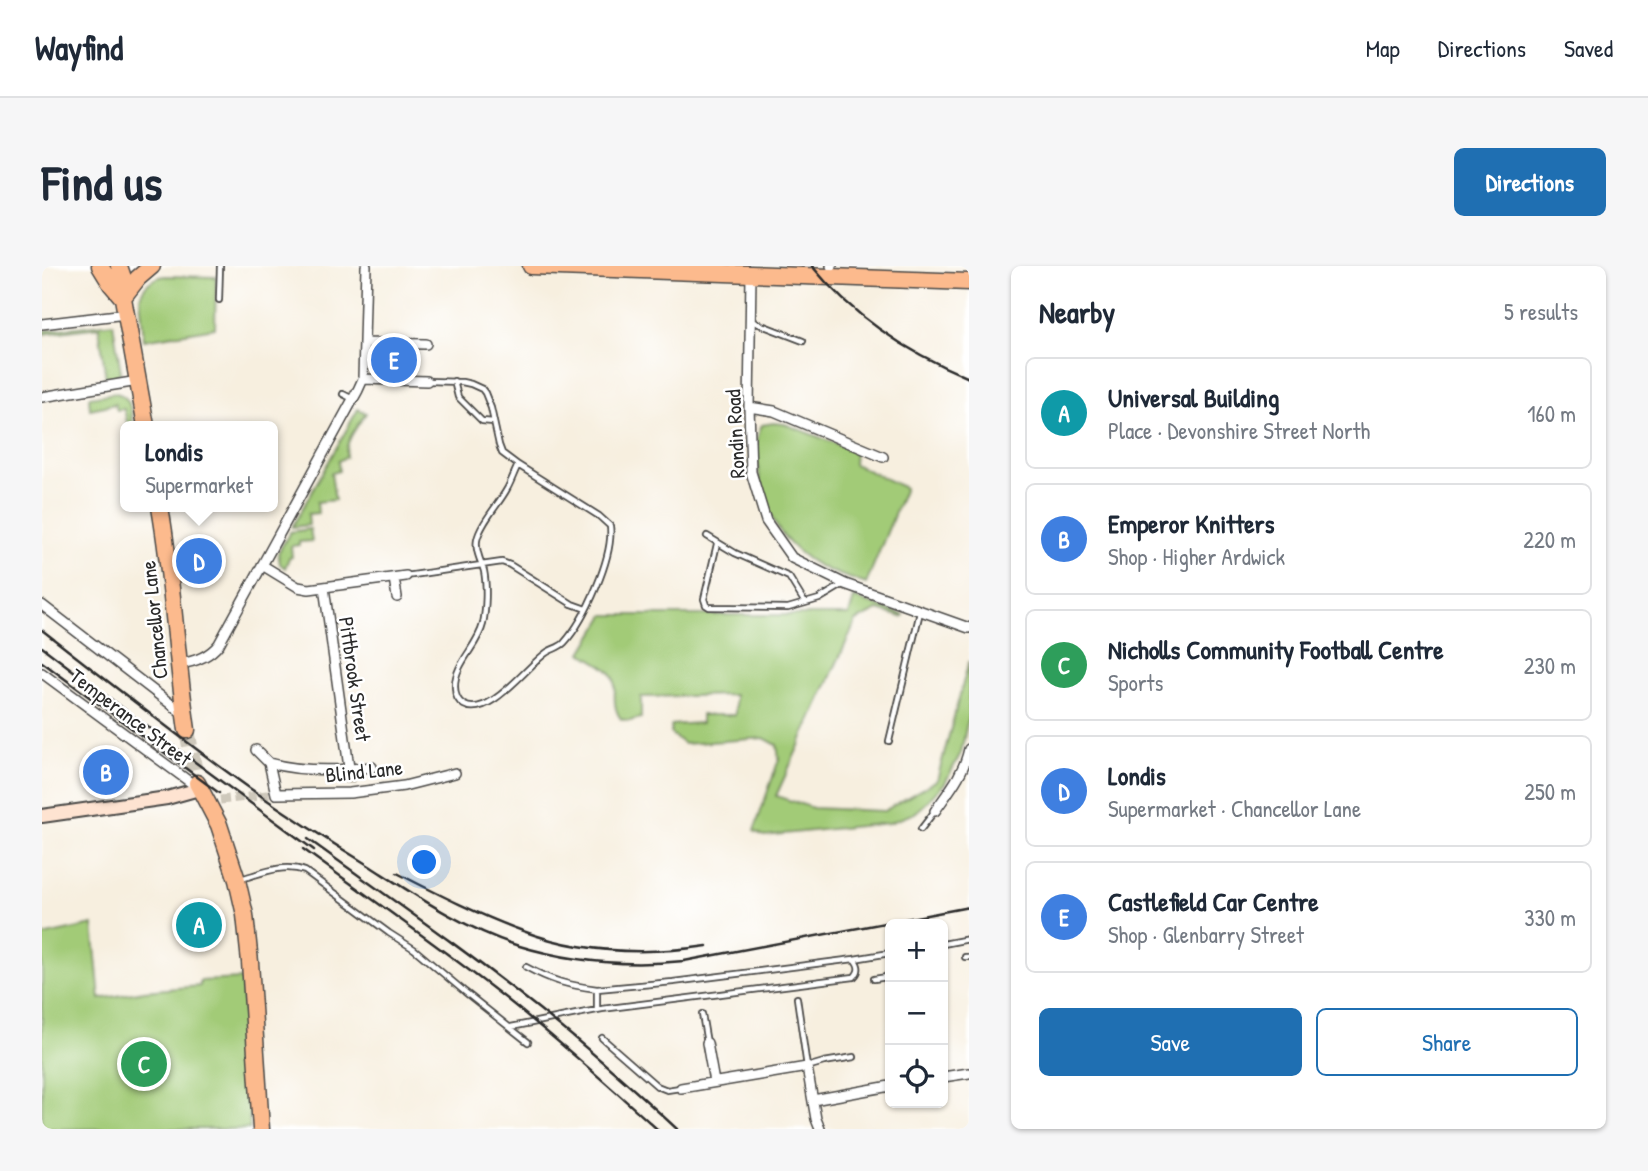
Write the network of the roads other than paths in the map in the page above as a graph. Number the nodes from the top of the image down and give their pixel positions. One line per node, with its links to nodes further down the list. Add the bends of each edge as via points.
1 (100, 266): 11 (highway)
2 (119, 266): 11 (highway)
3 (152, 266): 11 (highway, via 138,278)
4 (220, 266): 10 (lane)
5 (366, 266): 15 (street)
6 (531, 266): 7 (highway)
7 (660, 268): 8 (highway)
8 (741, 272): 9 (highway, via 927,275); 12 (street, Rondin Road)
9 (969, 282)
10 (219, 300)
11 (124, 306): 13 (street); 18 (highway)
12 (750, 321): 14 (lane); 24 (street, Rondin Road)
13 (42, 324)
14 (803, 341)
15 (365, 343): 16 (street); 17 (street)
16 (426, 344)
17 (363, 379): 19 (street); 23 (street)
18 (138, 381): 22 (street); 25 (highway)
19 (427, 381): 20 (lane)
20 (454, 381): 26 (lane, via 458,397 482,421); 26 (lane, via 482,389)
21 (343, 394): 23 (lane)
22 (42, 397)
23 (353, 399): 32 (street)
24 (749, 407): 27 (street, via 774,411); 36 (street, Rondin Road, via 751,472 766,522 792,558)
25 (145, 421)
26 (494, 422): 28 (lane, via 502,453)
27 (883, 457)
28 (518, 465): 33 (lane, via 480,531); 41 (lane, via 610,526 608,554)
29 (161, 512): 44 (highway, Chancellor Lane)
30 (707, 536): 31 (lane)
31 (717, 544): 39 (lane, via 789,576); 39 (lane, via 706,605 788,608)
32 (262, 565): 37 (street, via 298,587); 44 (street, via 213,652)
33 (481, 565): 34 (lane); 41 (lane, via 510,565); 41 (lane, via 486,601 482,628 455,678 457,700 465,706 488,702 507,690 545,653 563,644)
34 (406, 576): 35 (street)
35 (394, 578): 37 (street); 38 (street)
36 (845, 584): 39 (lane); 42 (street, Rondin Road)
37 (324, 587): 53 (street, Pittbrook Street)
38 (397, 597)
39 (805, 603)
40 (42, 605): 46 (street)
41 (586, 609)
42 (920, 611): 43 (street, Rondin Road); 47 (lane)
43 (969, 628)
44 (178, 664): 46 (highway, Chancellor Lane)
45 (42, 673): 55 (street, Temperance Street)
46 (186, 723)
47 (889, 741)
48 (969, 749): 51 (street)
49 (256, 750): 50 (street)
50 (269, 763): 53 (street); 54 (street, Blind Lane, via 276,794 404,786)
51 (968, 763): 56 (street)
52 (372, 767): 53 (street)
53 (350, 773)
54 (455, 774)
55 (205, 794): 57 (street); 59 (highway)
56 (935, 811): 58 (lane)
57 (42, 816)
58 (922, 829)
59 (237, 880): 71 (lane, via 274,869 305,871 414,949); 83 (highway, via 250,962)
60 (969, 939): 61 (lane)
61 (948, 943)
62 (885, 954): 63 (lane)
63 (854, 959): 67 (lane); 69 (lane, via 859,968 854,978)
64 (526, 967): 67 (lane, via 567,985)
65 (874, 979): 66 (lane)
66 (885, 979)
67 (597, 989): 69 (lane)
68 (797, 998): 76 (lane)
69 (597, 1010): 71 (lane)
70 (702, 1014): 74 (lane)
71 (511, 1027): 73 (lane)
72 (602, 1038): 81 (lane, via 657,1086)
73 (528, 1042)
74 (708, 1044): 79 (street)
75 (853, 1057): 76 (lane)
76 (807, 1067): 79 (street); 82 (street)
77 (969, 1073): 78 (street)
78 (948, 1076)
79 (714, 1082): 81 (street)
80 (885, 1087): 82 (street)
81 (681, 1088)
82 (813, 1100): 84 (street)
83 (261, 1129)
84 (821, 1129)

